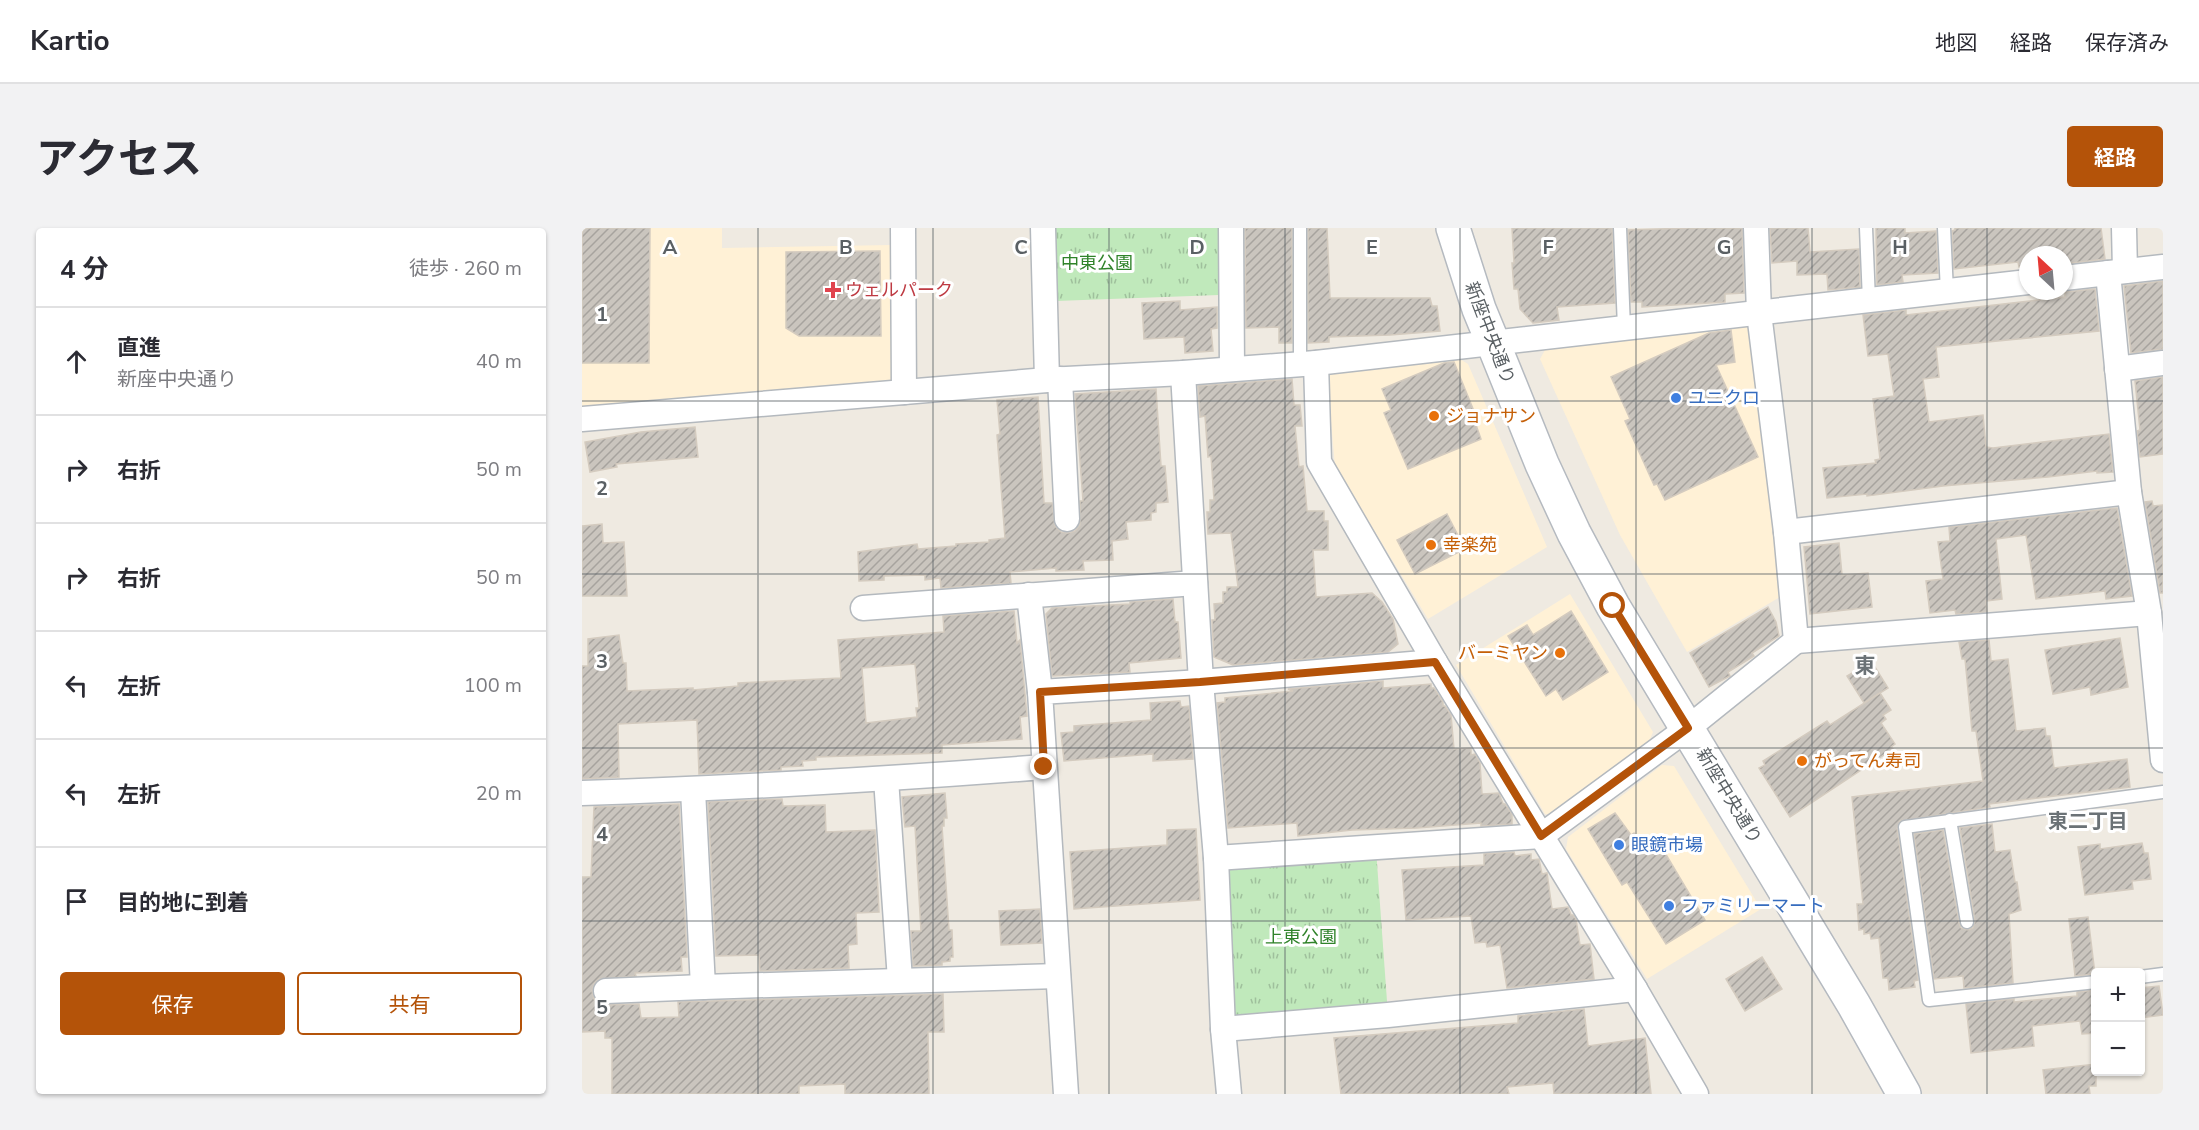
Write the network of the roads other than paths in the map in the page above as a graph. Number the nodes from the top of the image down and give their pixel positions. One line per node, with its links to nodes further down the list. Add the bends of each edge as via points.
1 (903, 228): 26 (street)
2 (1043, 228): 25 (street)
3 (1231, 228): 22 (street)
4 (1300, 228): 21 (lane)
5 (1453, 228): 19 (street, 新座中央通り)
6 (1620, 228): 18 (lane)
7 (1756, 228): 17 (street)
8 (1866, 228): 16 (lane)
9 (1944, 228): 15 (lane)
10 (2124, 228): 12 (street)
11 (2163, 267): 12 (street)
12 (2116, 272): 13 (street); 23 (street)
13 (2073, 277)
14 (2019, 283): 15 (street)
15 (1947, 292): 16 (street)
16 (1869, 300): 17 (street)
17 (1760, 313): 18 (street); 30 (street)
18 (1624, 328): 19 (street)
19 (1493, 344): 21 (street); 39 (street, 新座中央通り, via 1574,533 1613,606)
20 (2163, 363): 23 (street)
21 (1308, 364): 22 (street); 36 (street, via 1319,462)
22 (1232, 369): 24 (street)
23 (2117, 369): 28 (street)
24 (1184, 373): 25 (street); 31 (street)
25 (1053, 379): 26 (street); 29 (street)
26 (904, 392): 27 (street)
27 (582, 419)
28 (2129, 492): 30 (street); 34 (street)
29 (1067, 519)
30 (1786, 532): 35 (street)
31 (1195, 583): 32 (street); 37 (street)
32 (1029, 595): 33 (street); 38 (street)
33 (863, 608)
34 (2156, 613): 35 (street); 40 (street)
35 (1796, 641): 39 (street)
36 (1435, 662): 37 (street); 47 (street)
37 (1200, 682): 38 (street); 48 (street)
38 (1040, 692): 41 (street)
39 (1688, 728): 47 (street); 62 (street, 新座中央通り)
40 (2163, 760)
41 (1044, 767): 42 (street); 51 (street)
42 (886, 779): 43 (street); 53 (street)
43 (693, 790): 45 (street); 55 (street)
44 (2163, 792): 46 (lane)
45 (582, 793)
46 (1950, 820): 49 (lane); 54 (lane, via 1905,826 1929,1000)
47 (1541, 836): 48 (street); 56 (street)
48 (1216, 858): 58 (street)
49 (1967, 922)
50 (2163, 974): 52 (lane)
51 (1058, 976): 53 (street); 59 (street)
52 (2145, 976)
53 (900, 981): 55 (street)
54 (2091, 983)
55 (703, 987): 57 (street)
56 (1635, 989): 58 (street); 61 (street)
57 (606, 991)
58 (1223, 1029): 60 (street)
59 (1066, 1094)
60 (1229, 1094)
61 (1696, 1094)
62 (1904, 1094)

